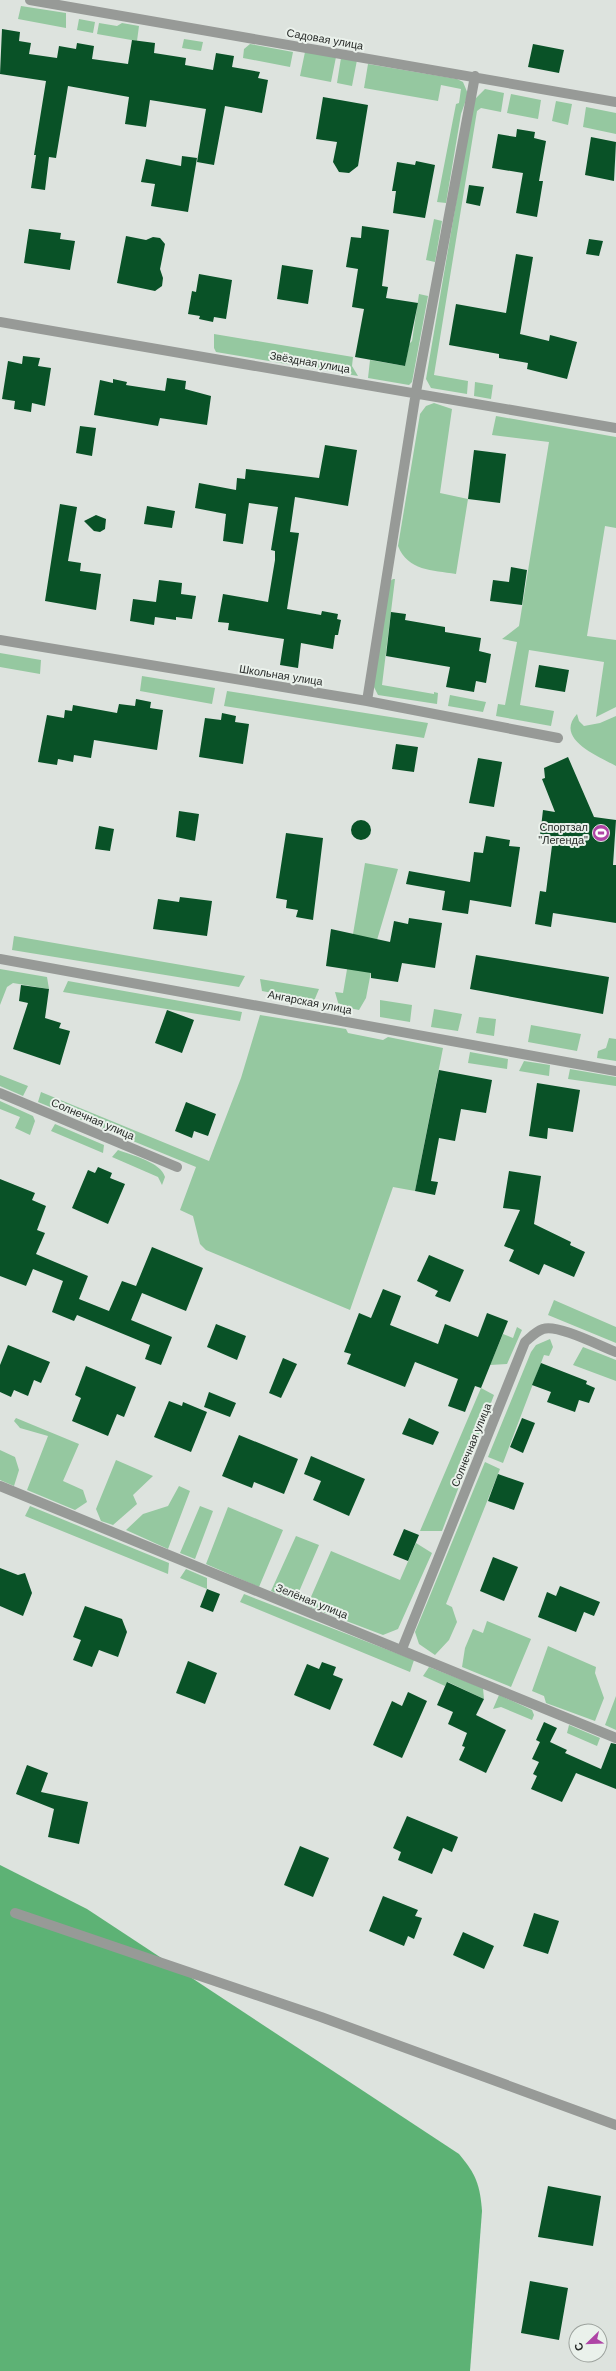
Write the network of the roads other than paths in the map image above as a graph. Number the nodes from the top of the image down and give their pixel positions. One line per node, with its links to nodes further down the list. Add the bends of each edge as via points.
1 (30, 0): 2 (street, Садовая улица)
2 (475, 76): 3 (street, Садовая улица); 5 (street)
3 (616, 102)
4 (0, 322): 5 (street, Звёздная улица)
5 (416, 392): 6 (street, Звёздная улица); 8 (street)
6 (616, 428)
7 (0, 640): 8 (street, Школьная улица)
8 (367, 701): 9 (street, Школьная улица)
9 (558, 738)
10 (0, 959): 11 (street, Ангарская улица)
11 (616, 1071)
12 (0, 1093): 13 (street, Солнечная улица)
13 (177, 1167)
14 (616, 1352): 16 (street, Солнечная улица, via 556,1329 544,1329 534,1333 525,1342)
15 (0, 1486): 16 (street, Зелёная улица)
16 (402, 1649): 17 (street, Зелёная улица)
17 (616, 1738)
18 (15, 1913): 19 (street, via 321,2018)
19 (616, 2125)

